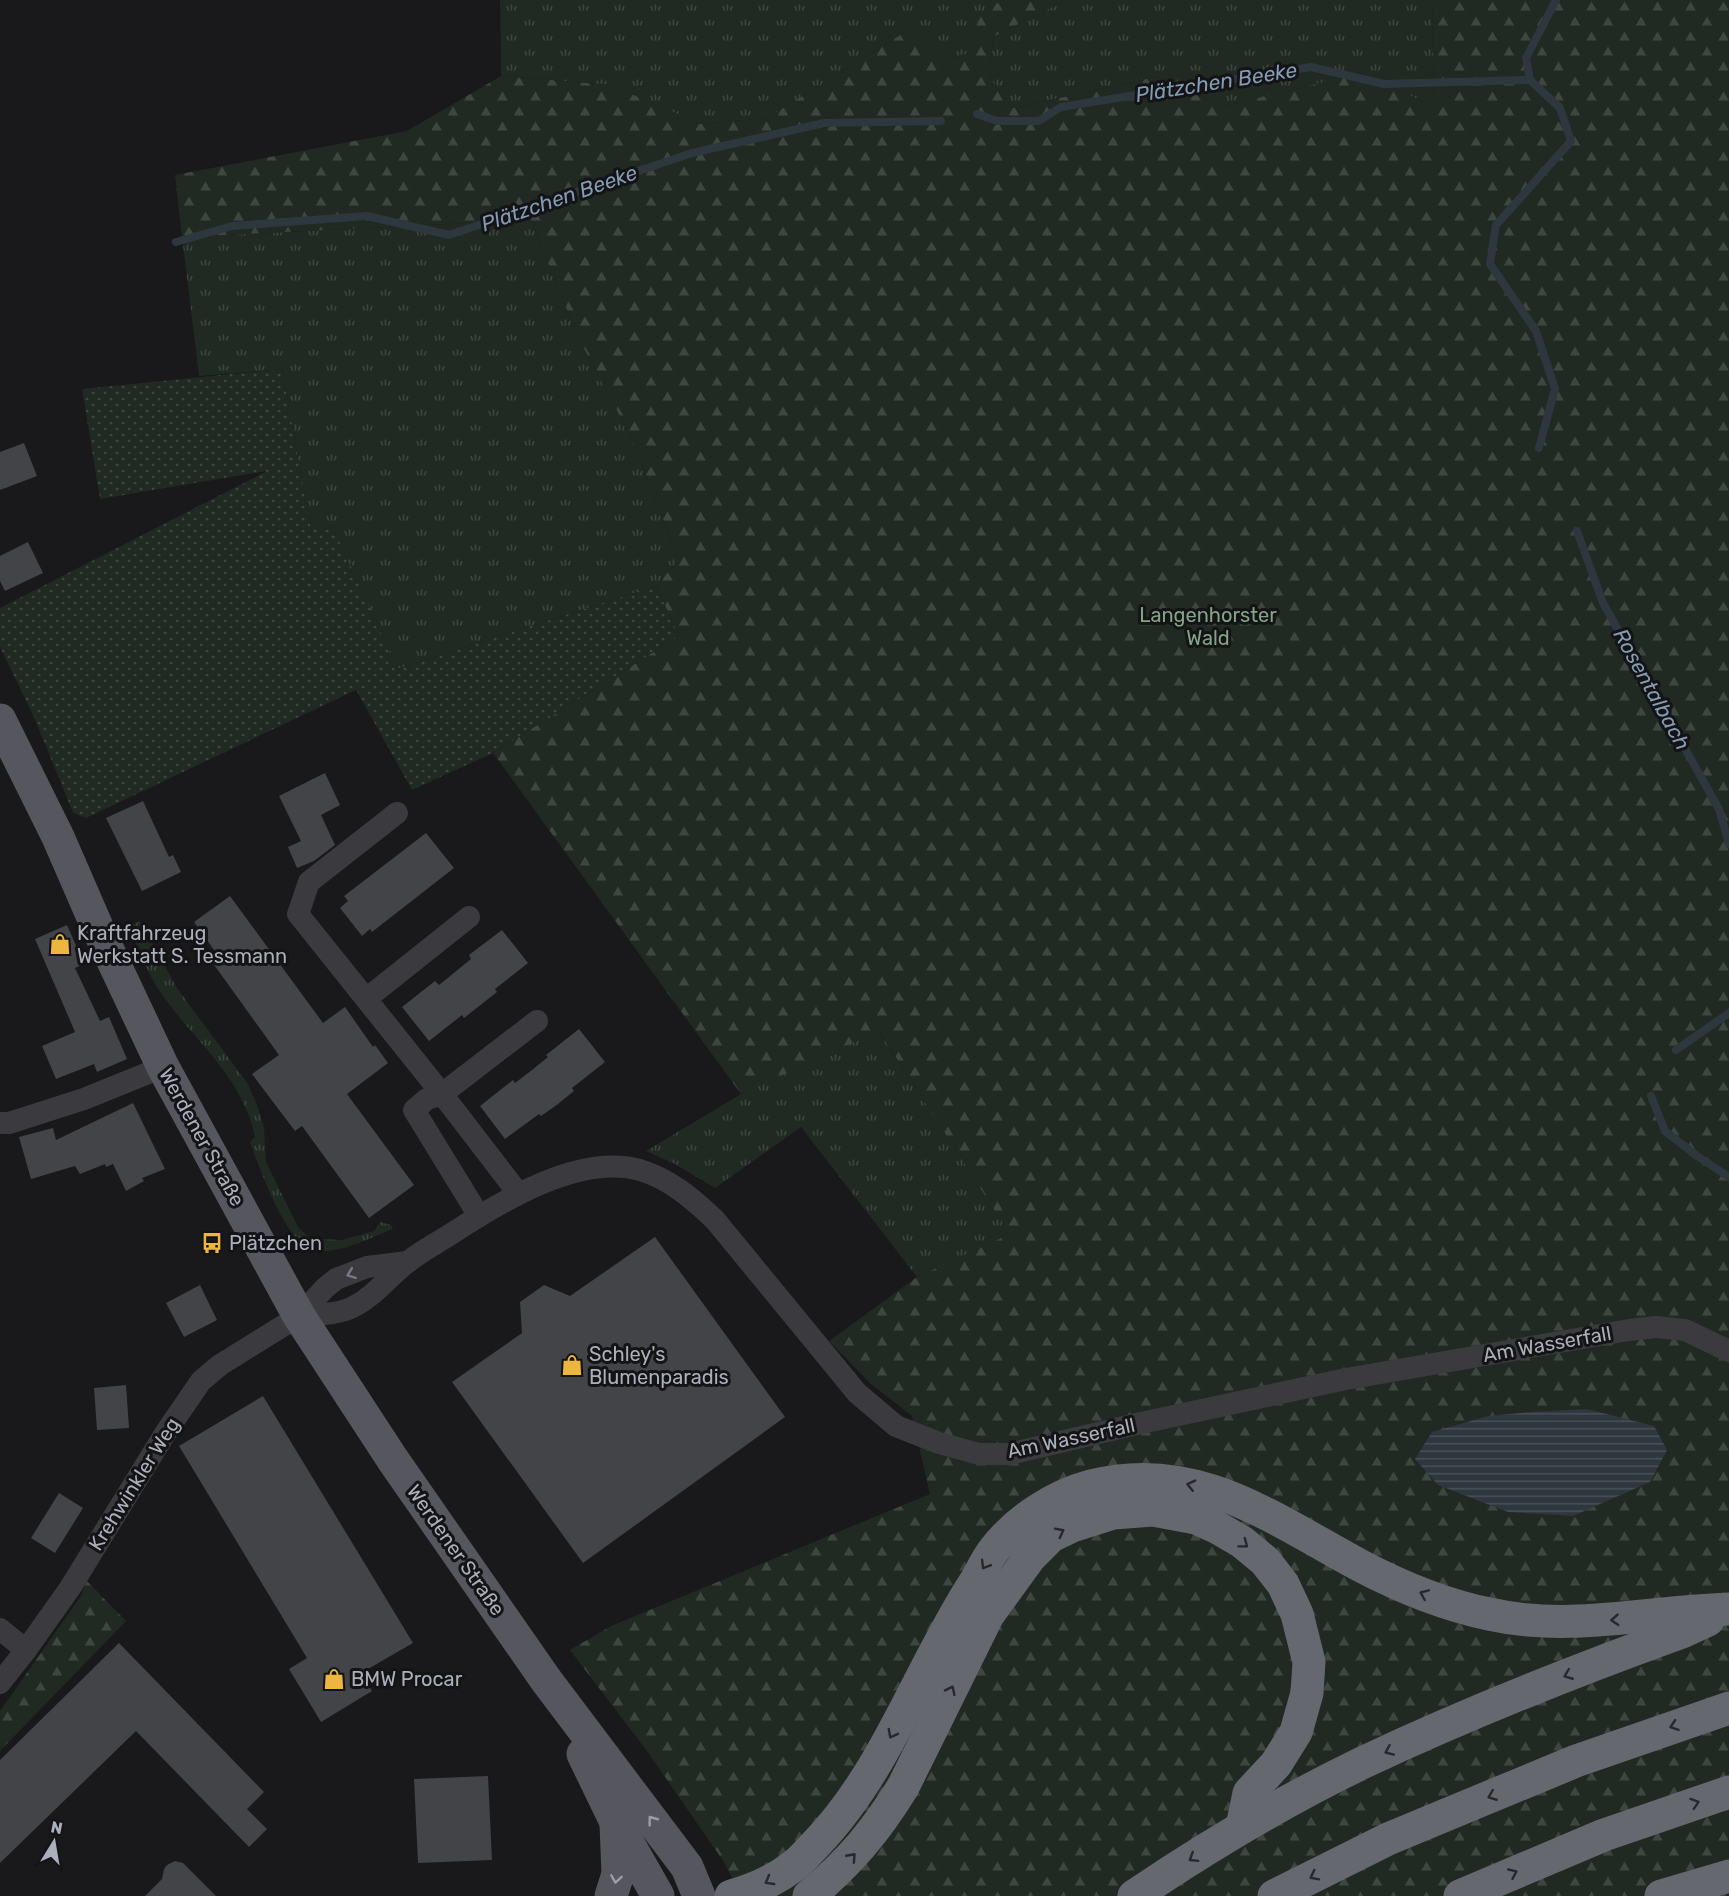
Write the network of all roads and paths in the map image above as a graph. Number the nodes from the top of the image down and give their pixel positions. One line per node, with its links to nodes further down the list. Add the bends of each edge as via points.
1 (0, 720): 6 (main road, Werdener Straße)
2 (397, 813): 4 (street, via 309,882 298,914)
3 (469, 917): 4 (street)
4 (366, 999): 7 (street)
5 (537, 1021): 7 (street)
6 (163, 1066): 8 (street, via 84,1099); 12 (main road, Werdener Straße)
7 (442, 1094): 9 (street); 10 (street, via 427,1099 414,1110)
8 (0, 1123)
9 (518, 1193): 10 (street, Am Wasserfall); 13 (street, Am Wasserfall, via 560,1176 606,1167 638,1170 665,1180 716,1220 857,1393 896,1426 979,1454 1009,1454 1346,1379 1629,1330 1685,1330)
10 (479, 1216): 11 (street, Am Wasserfall)
11 (408, 1262): 12 (street, Am Wasserfall, via 377,1292 352,1308); 12 (street, Am Wasserfall, one-way to 12, via 367,1267 336,1280)
12 (299, 1316): 16 (street, Krehwinkler Weg, via 201,1381 70,1588); 17 (main road, Werdener Straße, via 393,1460)
13 (1729, 1351)
14 (1729, 1610): 22 (highway, one-way to 22, via 1509,1698 1361,1764); 27 (highway, one-way to 27, via 1551,1623 1488,1614 1436,1599 1362,1567 1255,1508 1210,1490 1168,1480 1129,1480 1092,1486 1042,1507 993,1551 957,1608 877,1762 837,1822 793,1867 756,1888)
15 (0, 1629): 16 (street)
16 (26, 1650): 18 (street, Krehwinkler Weg)
17 (546, 1680): 21 (main road, Werdener Straße); 26 (main road, Werdener Straße, one-way to 17, via 687,1867)
18 (0, 1683)
19 (1729, 1708): 30 (highway, one-way to 30, via 1576,1761 1388,1839)
20 (1729, 1792): 31 (highway, one-way to 20, via 1604,1835)
21 (615, 1820): 24 (main road, one-way to 24, via 618,1874); 25 (main road, Werdener Straße)
22 (1242, 1827): 28 (highway, one-way to 22, via 851,1858 887,1813 988,1615 1030,1557 1051,1536 1113,1513 1174,1512 1218,1528 1265,1561 1283,1584 1297,1614 1309,1662 1307,1693 1296,1732 1276,1764 1249,1793); 29 (highway, one-way to 29)
23 (1729, 1876): 32 (highway)
24 (611, 1896)
25 (658, 1896)
26 (699, 1896)
27 (731, 1896)
28 (809, 1896)
29 (1134, 1896)
30 (1274, 1896)
31 (1460, 1896)
32 (1661, 1896)

